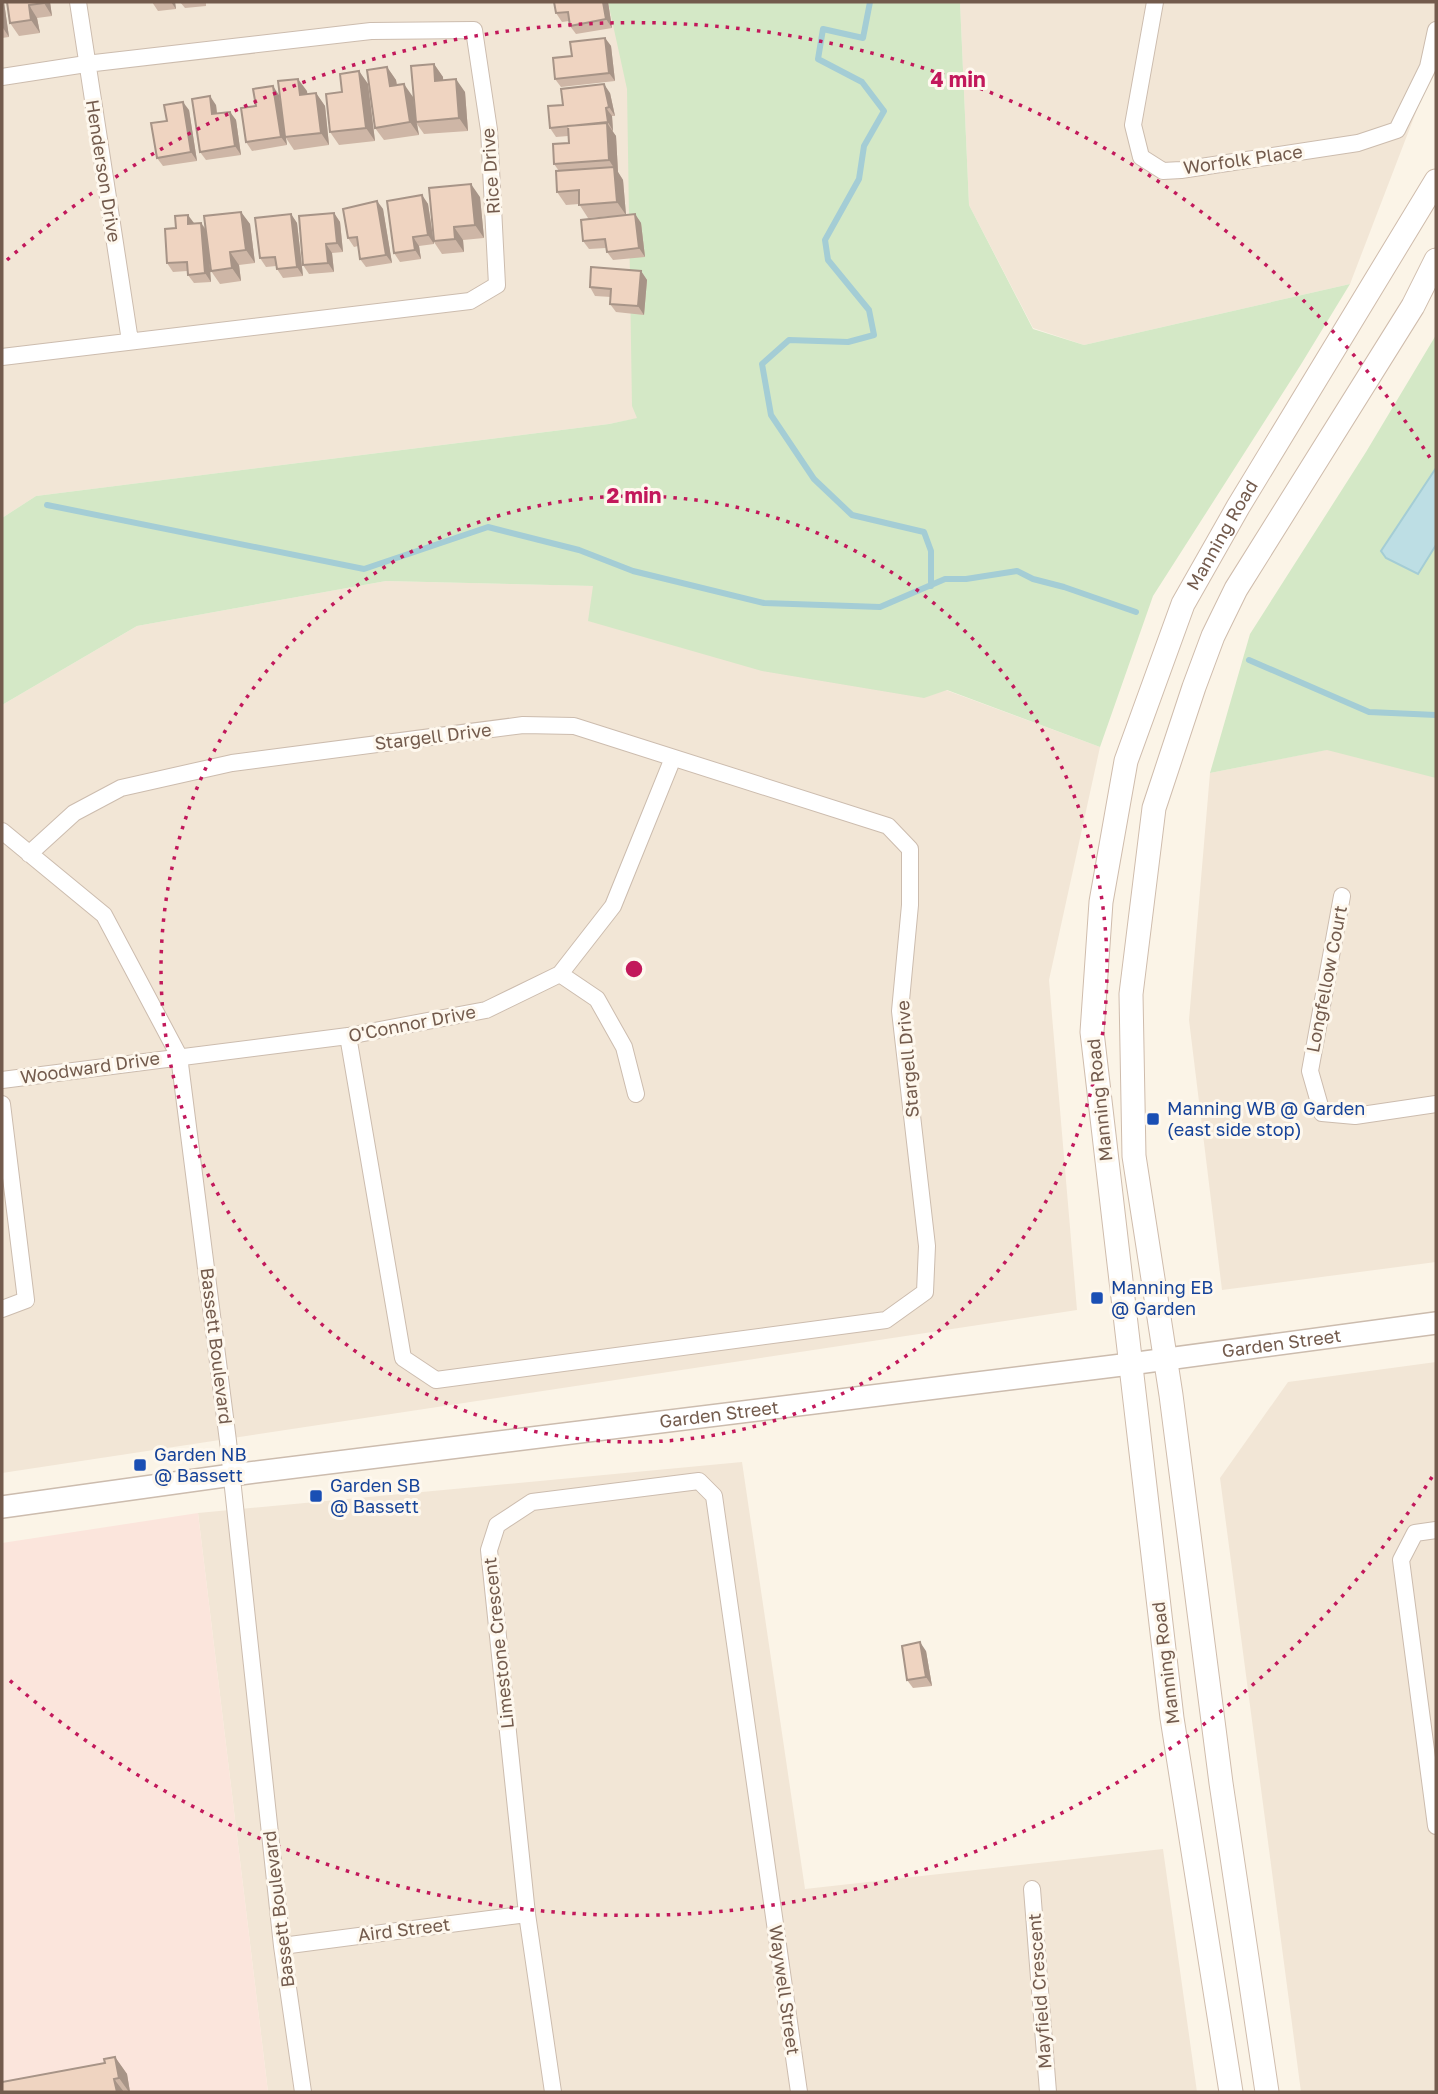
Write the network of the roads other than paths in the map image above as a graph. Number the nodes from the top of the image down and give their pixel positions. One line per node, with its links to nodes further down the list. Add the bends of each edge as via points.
1 (78, 2): 4 (street, Henderson Drive)
2 (1154, 2): 3 (street, Worfolk Place, via 1133,125 1141,157 1163,171 1359,143 1397,130 1428,67)
3 (1436, 30)
4 (86, 64): 5 (street, Rice Drive); 8 (street, Henderson Drive); 8 (street, Rice Drive, via 371,31 474,30 487,117 497,285 470,301)
5 (2, 78)
6 (1436, 181): 24 (main road, Manning Road, via 1183,604 1126,761 1101,902 1091,1032)
7 (1436, 260): 23 (main road, Manning Road, via 1413,306 1236,589 1213,636 1154,808 1131,1021 1134,1156)
8 (130, 341): 9 (street, Rice Drive)
9 (2, 357)
10 (673, 758): 12 (street, Stargell Drive, via 574,726 523,725 232,763 121,789 74,813); 14 (street, O'Connor Drive, via 613,906); 15 (street, Stargell Drive, via 888,827 910,849 911,905 900,1011 927,1246 925,1292 886,1320 436,1380 403,1359)
11 (2, 831): 12 (street, Bassett Boulevard)
12 (29, 854): 16 (street, Bassett Boulevard, via 104,915)
13 (1342, 896): 20 (street, Longfellow Court, via 1310,1071 1322,1113 1354,1116)
14 (560, 974): 15 (street, O'Connor Drive, via 486,1010); 18 (street, via 597,999 624,1047)
15 (348, 1037): 16 (street, O'Connor Drive)
16 (178, 1056): 17 (street, Woodward Drive); 25 (street, Bassett Boulevard)
17 (2, 1080)
18 (636, 1094)
19 (2, 1104): 21 (street, via 26,1300)
20 (1436, 1104)
21 (2, 1309)
22 (1436, 1324): 23 (street, Garden Street)
23 (1165, 1359): 24 (street, Garden Street); 38 (main road, Manning Road)
24 (1130, 1364): 25 (street, Garden Street); 37 (main road, Manning Road, via 1172,1718)
25 (232, 1475): 26 (street, Garden Street); 32 (street, Bassett Boulevard)
26 (2, 1507)
27 (1436, 1530): 28 (street, via 1415,1533 1401,1560)
28 (1436, 1826)
29 (770, 1888): 31 (street, Limestone Crescent, via 714,1496 699,1481 532,1502 497,1525 489,1550); 35 (street, Waywell Street)
30 (1032, 1889): 36 (street, Mayfield Crescent)
31 (527, 1914): 32 (street, Aird Street); 34 (street, Limestone Crescent)
32 (282, 1946): 33 (street, Bassett Boulevard)
33 (303, 2092)
34 (553, 2092)
35 (799, 2092)
36 (1048, 2092)
37 (1231, 2092)
38 (1267, 2092)

